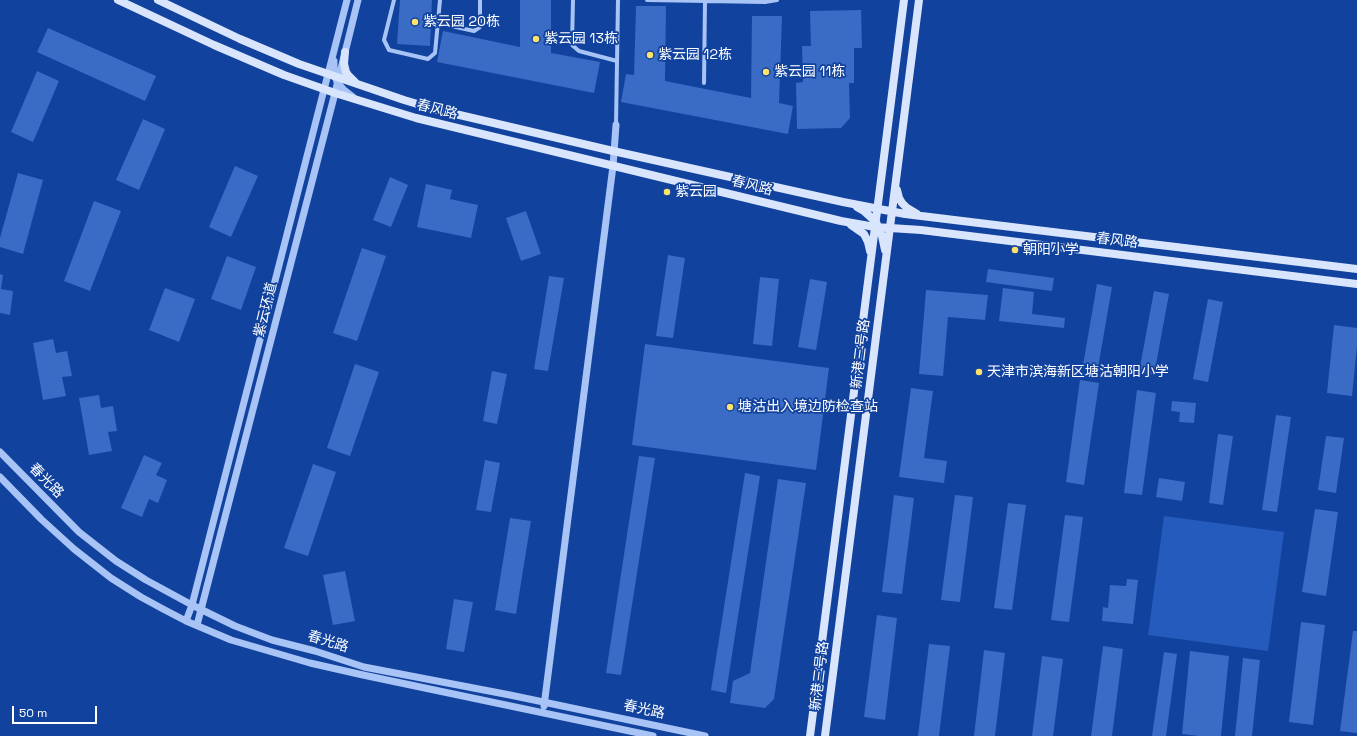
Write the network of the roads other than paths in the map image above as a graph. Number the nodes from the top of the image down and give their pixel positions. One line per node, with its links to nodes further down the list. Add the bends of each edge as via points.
1 (118, 0): 21 (main road, 春风路, via 214,45 284,75)
2 (158, 0): 18 (main road, 春风路, via 247,42)
3 (347, 0): 18 (street, via 335,47)
4 (358, 0): 16 (street, 紫云环道)
5 (394, 0): 15 (street, via 384,40 389,50 428,59 435,53)
6 (440, 0): 15 (street)
7 (480, 0): 15 (street, via 480,27 474,31)
8 (572, 0): 17 (street, via 572,45 579,51)
9 (618, 0): 17 (street)
10 (647, 0): 14 (street)
11 (776, 0): 14 (street)
12 (904, 0): 29 (main road, via 881,178)
13 (919, 0): 27 (main road, 新港三号路)
14 (705, 1): 19 (street)
15 (438, 23)
16 (345, 52): 18 (street, 紫云环道); 20 (main road, via 346,72)
17 (617, 61): 24 (street)
18 (335, 78): 20 (main road, 春风路); 21 (street, 紫云环道); 22 (street, 紫云环道); 23 (street, via 344,90)
19 (704, 83)
20 (358, 85): 25 (main road, 春风路, via 434,109)
21 (325, 89): 22 (main road, 春风路); 41 (street, 紫云环道)
22 (335, 93): 23 (main road, 春风路); 42 (street, 紫云环道)
23 (356, 99): 26 (main road, 春风路, via 416,118)
24 (616, 125): 25 (street)
25 (613, 152): 26 (street); 28 (main road, 春风路)
26 (613, 166): 31 (main road, 春风路); 45 (street)
27 (896, 182): 29 (main road, 新港三号路); 30 (main road, via 902,203 910,211)
28 (843, 202): 29 (main road, 春风路); 32 (main road, via 864,211)
29 (887, 212): 30 (main road, 春风路); 32 (main road, 新港三号路); 33 (main road, 新港三号路); 34 (main road, via 904,225)
30 (923, 216): 37 (main road, 春风路)
31 (841, 221): 32 (main road, 春风路); 35 (main road, via 864,234 868,242)
32 (876, 225): 33 (main road, 春风路); 35 (main road, 新港三号路); 36 (main road, via 884,247)
33 (890, 228): 34 (main road, 春风路); 36 (main road, 新港三号路)
34 (921, 230): 38 (main road, 春风路)
35 (870, 264): 49 (main road, 新港三号路)
36 (885, 268): 50 (main road, 新港三号路)
37 (1357, 269)
38 (1357, 284)
39 (0, 452): 41 (street, 春光路, via 79,532 116,561)
40 (0, 476): 43 (street, 春光路, via 74,549 141,597)
41 (192, 605): 42 (street, 春光路); 43 (street, 紫云环道)
42 (202, 610): 44 (street, 紫云环道); 45 (street, 春光路, via 272,640 364,667)
43 (186, 620): 44 (street, 春光路)
44 (197, 625): 46 (street, 春光路, via 231,640 310,663)
45 (545, 703): 46 (street); 48 (street, 春光路)
46 (543, 712): 47 (street, 春光路)
47 (653, 736)
48 (705, 736)
49 (810, 736)
50 (825, 736)

